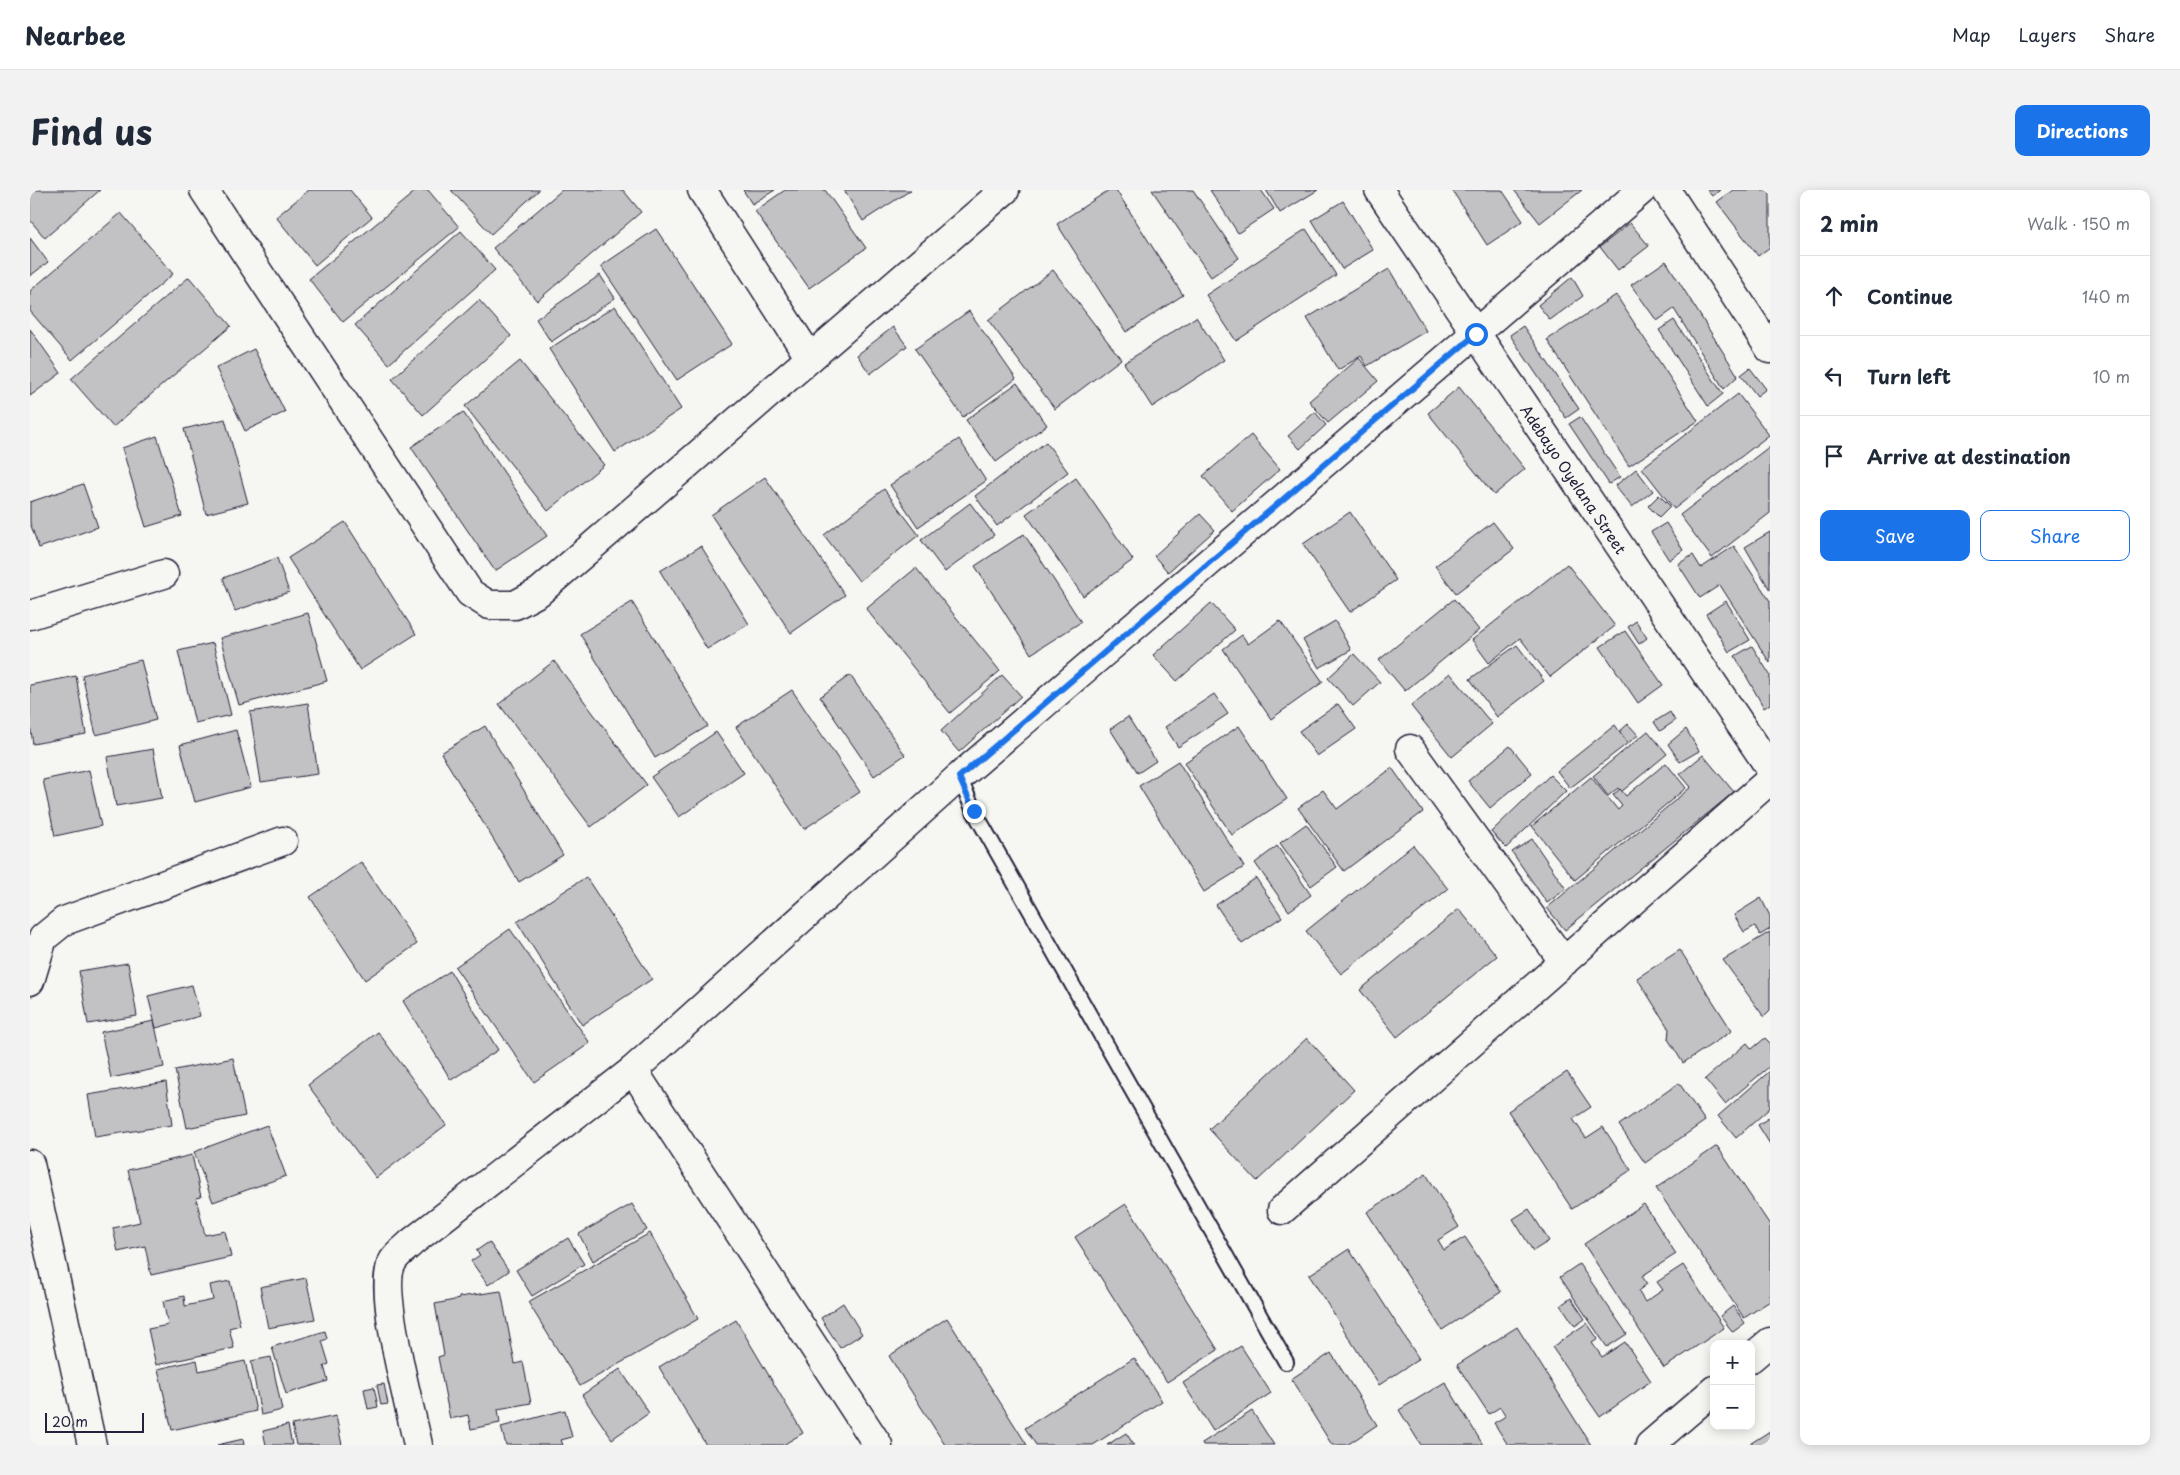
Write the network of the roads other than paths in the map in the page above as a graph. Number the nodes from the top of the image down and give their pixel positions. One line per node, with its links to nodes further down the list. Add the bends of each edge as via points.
1 (204, 190): 9 (street, via 470,592 489,605 515,605 539,592)
2 (702, 190): 9 (street)
3 (1005, 190): 9 (street)
4 (1379, 190): 7 (street, Adebayo Oyelana Street)
5 (1642, 190): 7 (street)
6 (1666, 190): 8 (street)
7 (1476, 334): 13 (street, Adebayo Oyelana Street); 14 (street)
8 (1770, 350)
9 (810, 358)
10 (164, 574): 11 (street)
11 (30, 615)
12 (1410, 749): 17 (street)
13 (1770, 768)
14 (959, 777): 19 (street); 24 (lane, via 974,811)
15 (1770, 780): 17 (street)
16 (283, 841): 18 (street, via 64,921 43,938)
17 (1564, 962): 21 (street)
18 (30, 981)
19 (633, 1070): 27 (street, via 412,1242 392,1262 387,1281 388,1308); 28 (street)
20 (30, 1164): 26 (street)
21 (1282, 1210)
22 (1770, 1342): 23 (street)
23 (1755, 1355)
24 (1286, 1362)
25 (1710, 1393): 29 (street)
26 (92, 1445)
27 (418, 1445)
28 (878, 1445)
29 (1650, 1445)

